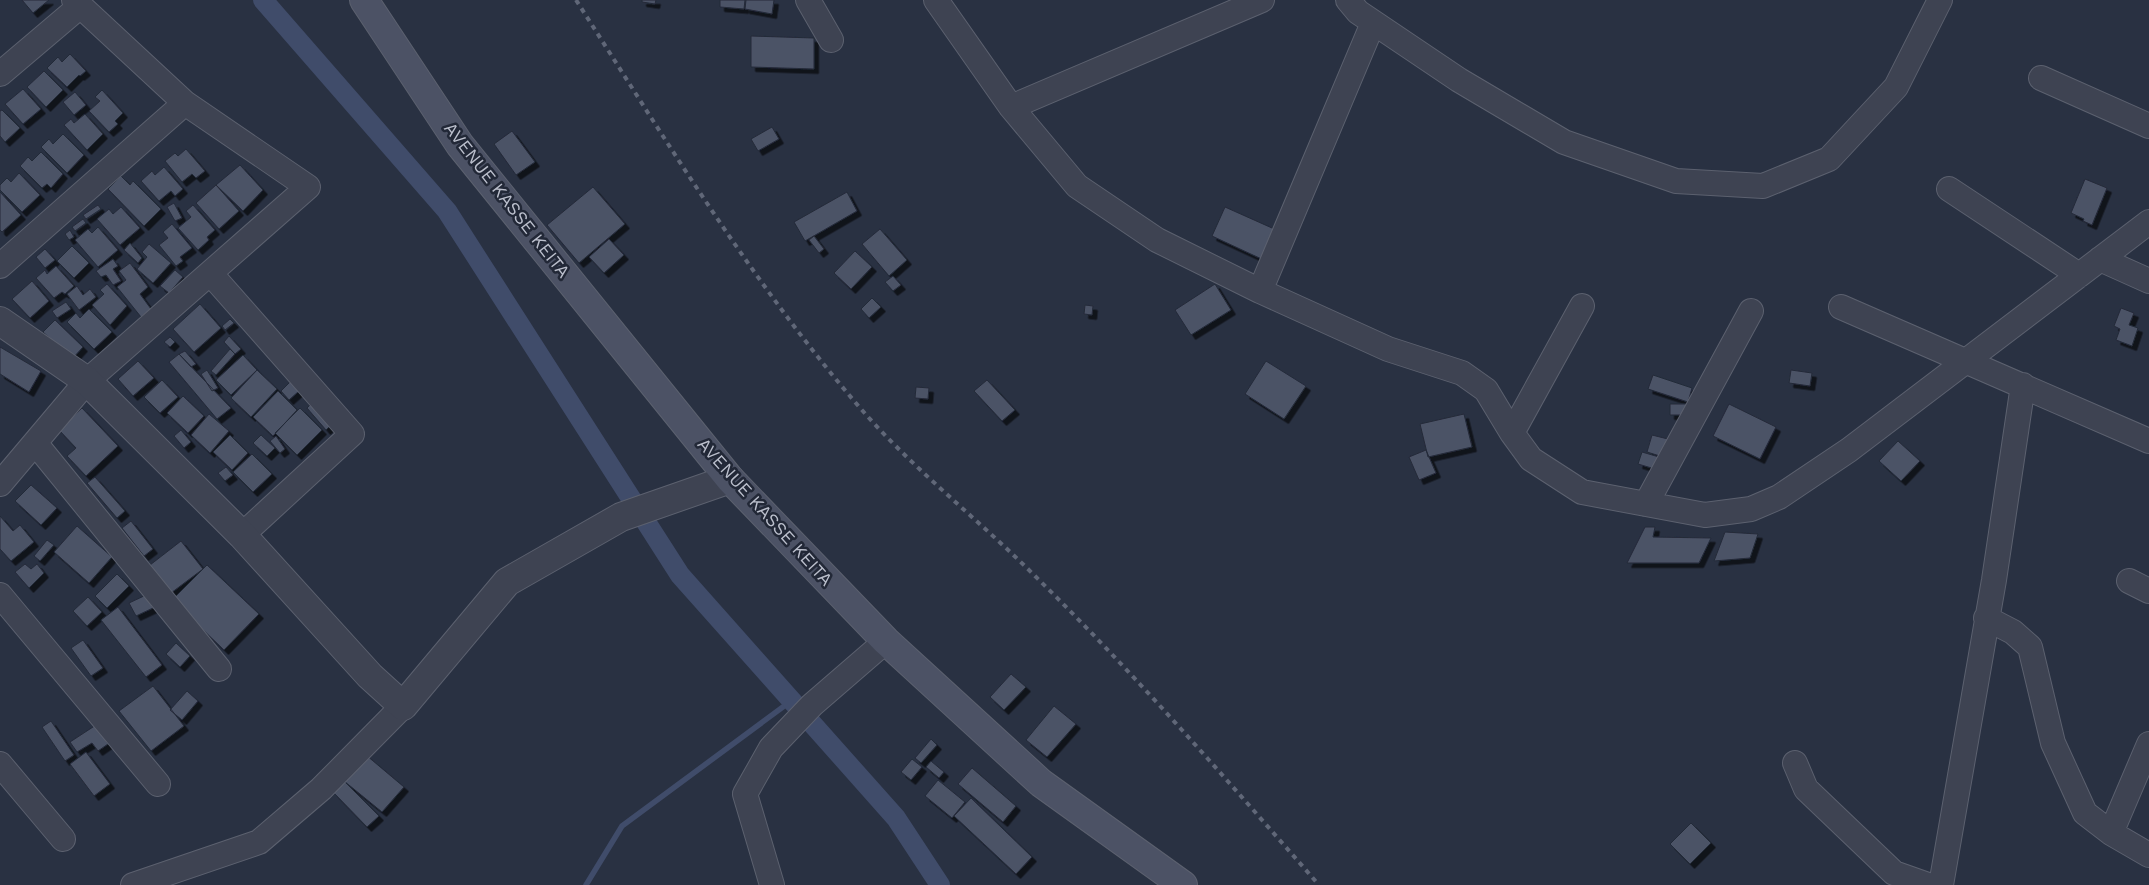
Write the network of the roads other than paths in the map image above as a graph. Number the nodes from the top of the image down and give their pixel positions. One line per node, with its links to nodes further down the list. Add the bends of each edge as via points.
1 (364, 0): 33 (main road, AVENUE KASSE KEITA, via 460,145)
2 (808, 0): 9 (street)
3 (936, 0): 13 (street)
4 (1262, 0): 13 (street)
5 (1348, 0): 8 (street)
6 (1940, 0): 8 (street, via 1896,88 1829,159 1763,186 1676,181 1564,142 1458,80)
7 (77, 3): 10 (street); 12 (street)
8 (1373, 23): 22 (street)
9 (831, 40)
10 (0, 74)
11 (2042, 78): 14 (street)
12 (185, 103): 18 (street); 19 (street, via 308,187)
13 (1011, 107): 22 (street, via 1078,186 1157,240)
14 (2149, 126)
15 (1949, 188): 20 (street)
16 (2149, 222): 17 (street)
17 (2100, 259): 20 (street); 21 (street)
18 (0, 266)
19 (210, 273): 28 (street); 36 (street, via 352,434)
20 (2079, 275): 27 (street)
21 (2149, 281)
22 (1260, 291): 30 (street, via 1388,349 1462,373 1486,390)
23 (1582, 306): 30 (street)
24 (1841, 307): 27 (street)
25 (1751, 312): 35 (street)
26 (0, 321): 28 (street)
27 (1967, 360): 29 (street); 35 (street, via 1849,450 1779,497 1751,509 1705,515)
28 (87, 382): 32 (street); 36 (street)
29 (2023, 385): 31 (street); 38 (street)
30 (1512, 433): 35 (street, via 1531,458 1582,492)
31 (2149, 441)
32 (36, 444): 34 (street); 40 (street)
33 (730, 479): 39 (main road, AVENUE KASSE KEITA); 41 (street, via 621,518 507,582)
34 (0, 484)
35 (1646, 504)
36 (242, 535): 41 (street, via 370,676)
37 (0, 595): 45 (street)
38 (1986, 618): 46 (street, via 2013,632 2030,647 2053,743 2085,813); 53 (street)
39 (886, 641): 50 (street, via 812,705 771,748 744,794); 51 (main road, AVENUE KASSE KEITA, via 1040,784)
40 (220, 669)
41 (403, 706): 49 (street, via 321,789 259,842)
42 (2149, 744): 46 (street)
43 (1795, 763): 52 (street, via 1806,789 1894,873)
44 (0, 764): 47 (street)
45 (158, 784)
46 (2111, 832): 48 (street)
47 (63, 839)
48 (2149, 856)
49 (133, 885)
50 (772, 885)
51 (1183, 885)
52 (1928, 885)
53 (1941, 885)

